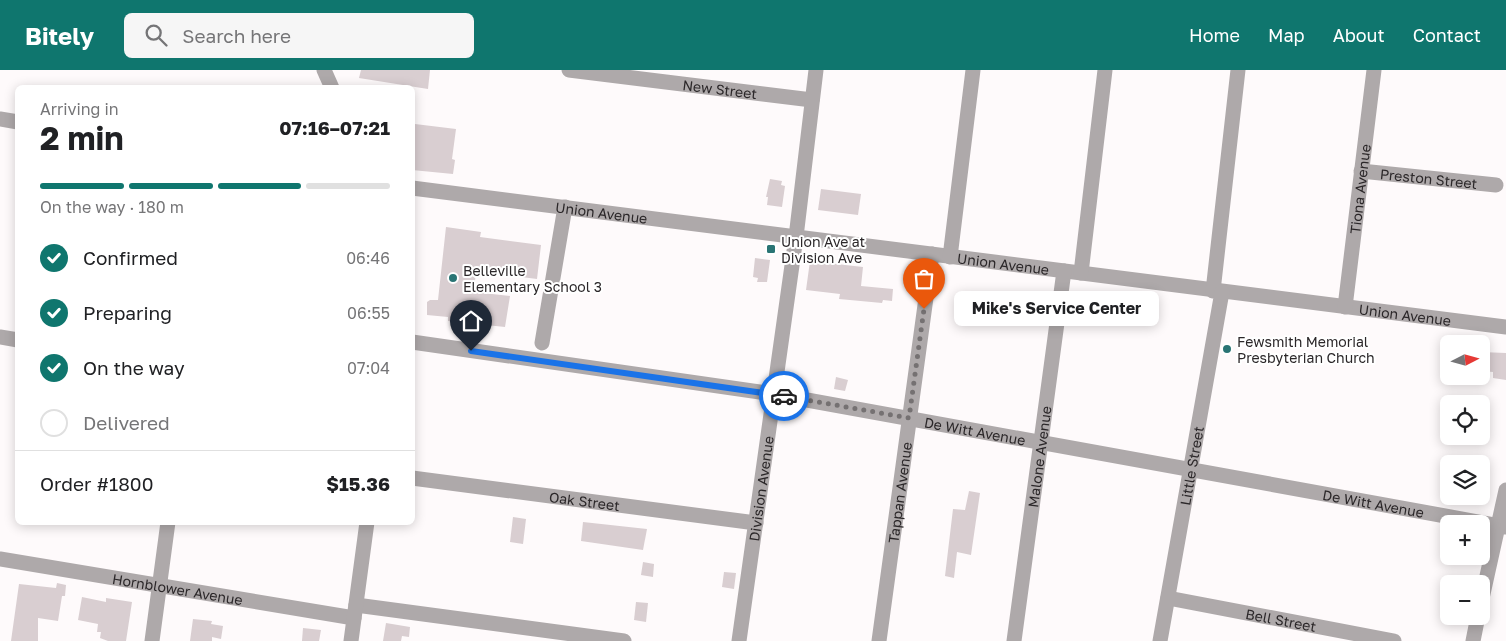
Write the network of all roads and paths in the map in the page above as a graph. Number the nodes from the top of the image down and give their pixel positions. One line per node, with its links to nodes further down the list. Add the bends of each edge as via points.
1 (324, 70): 8 (street)
2 (569, 70): 9 (street, New Street)
3 (816, 70): 9 (street, Division Avenue)
4 (973, 70): 18 (street)
5 (1105, 70): 20 (street)
6 (1238, 70): 21 (street, Little Street)
7 (1374, 70): 12 (street, Tiona Avenue)
8 (331, 85)
9 (812, 100): 16 (street, Division Avenue)
10 (0, 119): 11 (street)
11 (15, 122)
12 (1362, 171): 13 (street, Preston Street); 22 (street, Tiona Avenue)
13 (1496, 185)
14 (415, 188): 15 (street, Union Avenue)
15 (564, 207): 16 (street, Union Avenue); 27 (street)
16 (796, 236): 17 (street, Union Avenue); 28 (street, Division Avenue)
17 (932, 254): 18 (street, Union Avenue); 29 (street, Tappan Avenue)
18 (950, 257): 19 (street, Union Avenue)
19 (1064, 272): 20 (street, Union Avenue); 30 (street, Malone Avenue)
20 (1081, 273): 21 (street, Union Avenue)
21 (1217, 291): 22 (street, Union Avenue); 31 (street, Little Street)
22 (1345, 307): 23 (street, Union Avenue)
23 (1506, 327)
24 (0, 337): 25 (street)
25 (15, 340)
26 (415, 342): 28 (street, De Witt Avenue)
27 (542, 343)
28 (774, 394): 29 (street, De Witt Avenue); 34 (street, Division Avenue)
29 (909, 418): 30 (street, De Witt Avenue); 48 (street, Tappan Avenue)
30 (1042, 442): 31 (street, De Witt Avenue); 49 (street, Malone Avenue)
31 (1190, 469): 37 (street, De Witt Avenue); 41 (street, Little Street)
32 (415, 478): 34 (street, Oak Street)
33 (1506, 490): 37 (street)
34 (756, 523): 47 (street, Division Avenue)
35 (168, 525): 40 (street)
36 (367, 525): 42 (street)
37 (1502, 527): 39 (street)
38 (0, 559): 40 (street, Hornblower Avenue)
39 (1489, 575)
40 (160, 586): 42 (street, Hornblower Avenue); 44 (street)
41 (1168, 598): 50 (street, Little Street); 51 (street, Bell Street)
42 (355, 611): 45 (street); 46 (street, Hornblower Avenue)
43 (1476, 625): 52 (street)
44 (152, 641)
45 (351, 641)
46 (624, 641)
47 (739, 641)
48 (879, 641)
49 (1014, 641)
50 (1160, 641)
51 (1394, 641)
52 (1473, 641)

